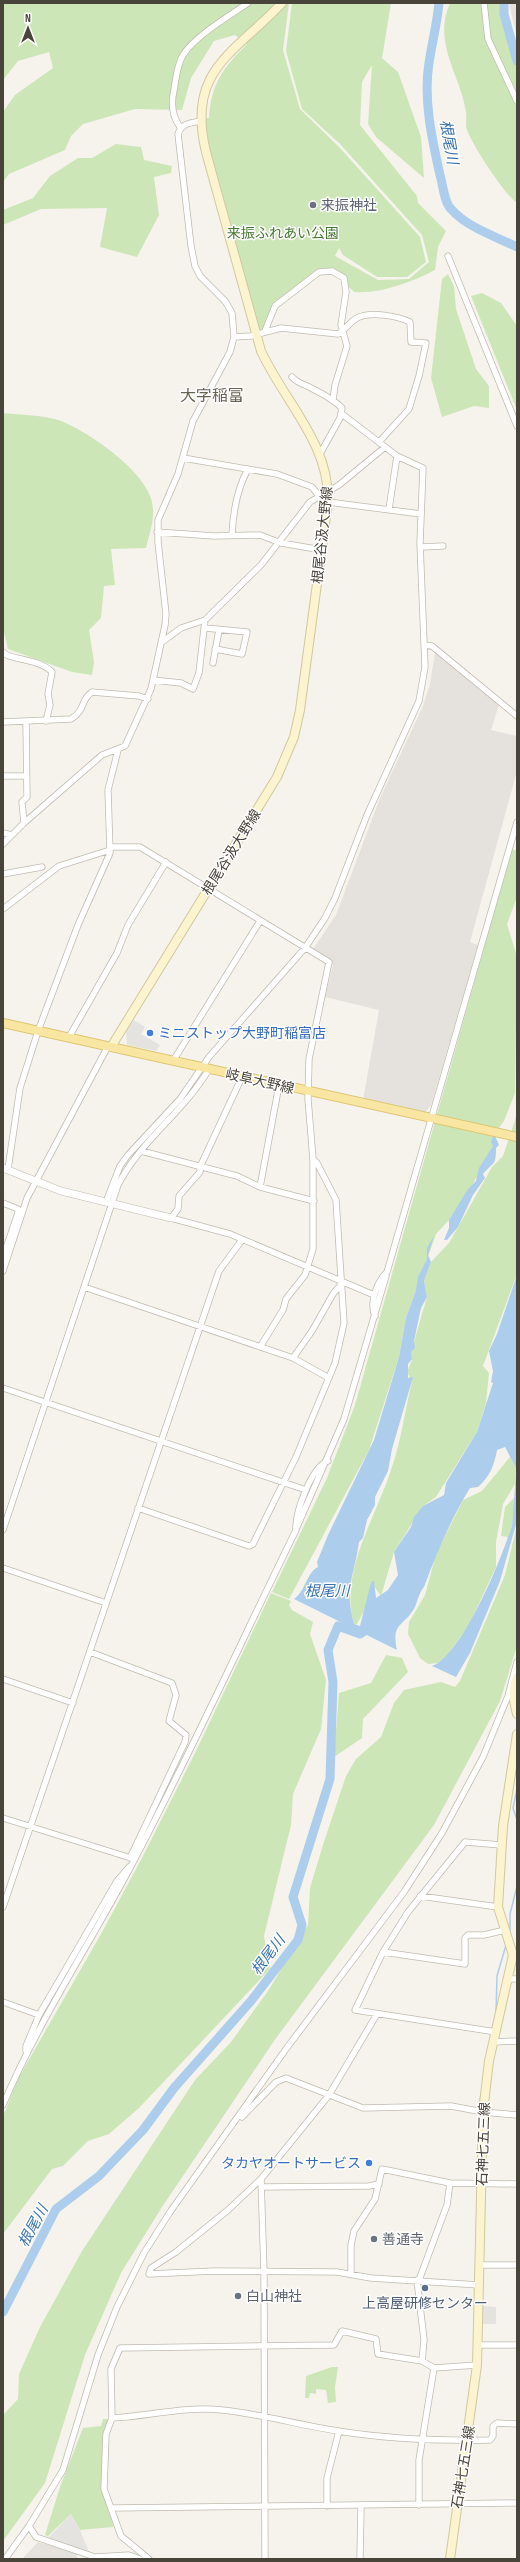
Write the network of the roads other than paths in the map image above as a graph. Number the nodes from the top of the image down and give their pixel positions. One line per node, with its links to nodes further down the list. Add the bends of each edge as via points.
1 (248, 3): 6 (street, via 196,41 184,54 178,68 173,99 174,119)
2 (282, 3): 5 (main road, 根尾谷汲大野線, via 223,57 209,81 202,101)
3 (484, 3): 4 (street, via 488,38)
4 (517, 101)
5 (200, 121): 6 (street); 10 (main road, 根尾谷汲大野線, via 206,152)
6 (180, 127): 11 (street, via 178,139 195,266 200,276 225,301 232,313)
7 (448, 256): 15 (street)
8 (265, 332): 9 (street, via 282,328 328,335); 9 (street, via 275,306 320,272 332,271 344,278 346,292); 10 (street)
9 (342, 332): 13 (street, via 347,346); 16 (street, via 357,318 364,316 403,318 410,322 411,342 426,343 420,376 409,409)
10 (256, 334): 11 (street); 18 (main road, 根尾谷汲大野線, via 271,372)
11 (234, 337): 20 (street, via 230,352 193,421)
12 (292, 377): 13 (street, via 296,382)
13 (333, 400): 14 (street, via 342,408)
14 (342, 414): 16 (street); 18 (street)
15 (517, 426)
16 (380, 441): 17 (street)
17 (385, 446): 19 (street); 22 (street)
18 (320, 454): 22 (main road, 根尾谷汲大野線)
19 (397, 456): 25 (street); 26 (street, via 423,468)
20 (183, 458): 21 (street); 27 (street, via 161,509)
21 (248, 469): 23 (street, via 289,478 312,487); 28 (street, via 239,490)
22 (328, 491): 23 (street); 24 (main road, 根尾谷汲大野線)
23 (318, 496): 29 (street)
24 (328, 502): 25 (street); 32 (main road, 根尾谷汲大野線)
25 (389, 509): 26 (street)
26 (421, 514): 30 (street)
27 (157, 532): 28 (street, via 193,536); 36 (street, via 166,614)
28 (232, 535): 29 (street, via 260,535)
29 (278, 541): 32 (street); 33 (street, via 261,565)
30 (421, 546): 31 (street); 37 (street)
31 (443, 546)
32 (322, 550): 59 (main road, 根尾谷汲大野線, via 294,737 277,777)
33 (205, 620): 34 (street); 36 (street, via 181,628)
34 (205, 628): 35 (street); 41 (street, via 193,689 181,684)
35 (219, 630): 38 (street); 38 (street, via 248,632 244,652)
36 (162, 642): 41 (street)
37 (424, 645): 43 (street, via 432,646); 62 (street, via 425,667 420,701 367,815 335,898)
38 (215, 649): 40 (street)
39 (3, 652): 45 (street, via 10,658 24,658 52,672 48,694 50,705)
40 (213, 663)
41 (154, 680): 42 (street)
42 (148, 699): 45 (street, via 92,692 87,695 80,714 71,719); 47 (street, via 125,746)
43 (517, 716)
44 (26, 721): 45 (street); 46 (street); 49 (street)
45 (46, 721)
46 (3, 722)
47 (118, 750): 51 (street, via 102,755); 55 (street, via 108,790)
48 (3, 776): 49 (street)
49 (26, 776): 51 (street, via 27,797 22,802)
50 (517, 822): 72 (street)
51 (24, 823): 53 (street)
52 (3, 833): 53 (street)
53 (12, 835): 54 (street)
54 (3, 844)
55 (110, 849): 56 (street, via 140,847); 60 (street, via 59,866); 64 (street)
56 (166, 862): 59 (street); 65 (street, via 128,925 117,953)
57 (42, 867): 58 (street)
58 (3, 874)
59 (208, 889): 61 (street); 66 (main road, 根尾谷汲大野線)
60 (3, 909)
61 (260, 921): 62 (street); 67 (street)
62 (305, 948): 68 (street); 71 (street, via 330,965 310,1047)
63 (3, 1023): 64 (main road, 岐阜大野線)
64 (38, 1031): 65 (main road, 岐阜大野線); 77 (street, via 20,1088)
65 (69, 1037): 66 (main road, 岐阜大野線)
66 (111, 1047): 67 (main road, 岐阜大野線); 78 (street, via 107,1048 64,1125)
67 (173, 1061): 68 (main road, 岐阜大野線)
68 (205, 1068): 69 (main road, 岐阜大野線); 74 (street, via 186,1104); 81 (street, via 180,1100 120,1166)
69 (242, 1077): 70 (main road, 岐阜大野線); 76 (street)
70 (279, 1085): 71 (main road, 岐阜大野線); 79 (street)
71 (308, 1091): 72 (main road, 岐阜大野線); 75 (street)
72 (434, 1119): 73 (main road, 岐阜大野線); 90 (street)
73 (517, 1137)
74 (141, 1151): 76 (street); 83 (street, via 129,1165 118,1186)
75 (313, 1159): 80 (street); 91 (street, via 336,1200)
76 (200, 1167): 79 (street, via 237,1176); 85 (street, via 200,1172 179,1196 178,1209)
77 (4, 1169): 78 (street)
78 (37, 1183): 81 (street); 84 (street)
79 (260, 1187): 80 (street)
80 (314, 1200): 88 (street, via 314,1235)
81 (106, 1202): 83 (street)
82 (3, 1203): 84 (street, via 18,1209)
83 (114, 1204): 85 (street); 92 (street)
84 (20, 1213): 87 (street); 89 (street)
85 (172, 1218): 86 (street, via 230,1234)
86 (242, 1240): 88 (street); 95 (street, via 219,1271)
87 (3, 1257)
88 (308, 1268): 91 (street); 96 (street, via 286,1299 283,1310)
89 (3, 1271)
90 (387, 1272): 93 (street); 94 (street)
91 (343, 1282): 93 (street); 97 (street); 98 (street, via 344,1323 336,1363)
92 (84, 1288): 95 (street); 100 (street)
93 (374, 1294): 94 (street)
94 (375, 1316): 102 (street, via 344,1419)
95 (200, 1327): 96 (street); 101 (street)
96 (260, 1347): 97 (street)
97 (293, 1358): 98 (street)
98 (329, 1378): 103 (street, via 296,1457)
99 (3, 1388): 100 (street)
100 (45, 1402): 101 (street); 106 (street)
101 (161, 1441): 103 (street); 105 (street)
102 (328, 1461): 104 (street, via 322,1463); 107 (street)
103 (282, 1482): 104 (street); 105 (street, via 253,1544 249,1546)
104 (306, 1490): 107 (street, via 295,1520)
105 (138, 1508): 109 (street)
106 (3, 1530)
107 (296, 1530): 120 (street)
108 (3, 1568): 109 (street)
109 (106, 1603): 110 (street)
110 (90, 1652): 114 (street); 120 (street, via 172,1683 176,1695 169,1721 186,1735)
111 (517, 1662): 141 (street, via 508,1696 483,1757 442,1833 404,1892 286,2049)
112 (517, 1677): 115 (main road, via 512,1702)
113 (3, 1679): 114 (street)
114 (72, 1702): 118 (street)
115 (517, 1714)
116 (517, 1734): 119 (main road, 石神七五三線)
117 (3, 1818): 118 (street)
118 (30, 1827): 120 (street); 124 (street)
119 (501, 1845): 122 (street, via 465,1842); 123 (main road, 石神七五三線)
120 (132, 1859): 121 (street)
121 (131, 1866): 132 (street, via 126,1868 117,1881); 136 (street)
122 (420, 1896): 123 (street); 127 (street)
123 (498, 1907): 125 (main road, 石神七五三線)
124 (3, 1908)
125 (505, 1930): 126 (main road, 石神七五三線); 127 (street, via 484,1935 468,1935 465,1938 465,1964)
126 (515, 1950): 128 (main road, 石神七五三線)
127 (383, 1952): 131 (street, via 355,2010)
128 (508, 1979): 129 (street); 133 (main road, 石神七五三線)
129 (517, 1979)
130 (3, 2002): 132 (street)
131 (377, 2014): 133 (street); 137 (street)
132 (40, 2015): 136 (street, via 26,2046)
133 (496, 2032): 135 (main road, 石神七五三線)
134 (517, 2041): 135 (street)
135 (494, 2042): 139 (main road, 石神七五三線)
136 (26, 2053): 138 (street)
137 (329, 2095): 139 (street, via 363,2108 451,2106); 141 (street, via 286,2078 281,2079); 142 (street)
138 (3, 2105)
139 (483, 2112): 140 (street); 146 (main road, 石神七五三線)
140 (517, 2115)
141 (232, 2127): 173 (street, via 170,2212 144,2253 117,2307 98,2355 63,2470)
142 (262, 2179): 147 (street); 150 (street, via 176,2252 150,2268 149,2274)
143 (450, 2183): 144 (street, via 382,2170); 146 (street); 152 (street, via 447,2205)
144 (379, 2184): 147 (street); 151 (street, via 375,2199 354,2231 351,2245)
145 (517, 2184): 146 (street)
146 (481, 2185): 148 (main road, 石神七五三線)
147 (262, 2187): 150 (street)
148 (481, 2265): 149 (street); 153 (main road, 石神七五三線)
149 (517, 2265)
150 (264, 2272): 151 (street); 156 (street)
151 (351, 2274): 152 (street, via 371,2278)
152 (418, 2280): 153 (street); 157 (street, via 422,2316)
153 (479, 2285): 154 (main road, 石神七五三線)
154 (478, 2345): 155 (street); 158 (main road, 石神七五三線)
155 (517, 2345)
156 (264, 2346): 157 (street, via 334,2345 342,2331 376,2339 378,2354); 160 (street); 161 (street, via 122,2347 111,2369)
157 (422, 2361): 159 (street)
158 (477, 2365): 159 (street); 165 (main road, 石神七五三線)
159 (434, 2368): 164 (street)
160 (264, 2417): 161 (street, via 222,2410 190,2409); 163 (street); 169 (street)
161 (112, 2418): 172 (street, via 106,2434 104,2489)
162 (517, 2424): 165 (street, via 498,2423 493,2426 493,2436 490,2440)
163 (339, 2431): 164 (street); 170 (street, via 327,2478)
164 (422, 2440): 165 (street); 167 (street, via 419,2460)
165 (467, 2440): 168 (main road, 石神七五三線)
166 (517, 2503): 168 (street)
167 (419, 2505): 168 (street); 171 (street)
168 (457, 2505): 182 (main road, 石神七五三線)
169 (264, 2506): 170 (street); 172 (street); 180 (street)
170 (327, 2506): 171 (street)
171 (361, 2506): 181 (street)
172 (113, 2508): 179 (street, via 121,2536)
173 (29, 2526): 174 (street, via 36,2537); 176 (street)
174 (79, 2551): 175 (street); 177 (street)
175 (96, 2558): 178 (street, via 129,2555)
176 (5, 2559)
177 (79, 2559)
178 (140, 2559)
179 (149, 2559)
180 (265, 2559)
181 (360, 2559)
182 (450, 2559)

